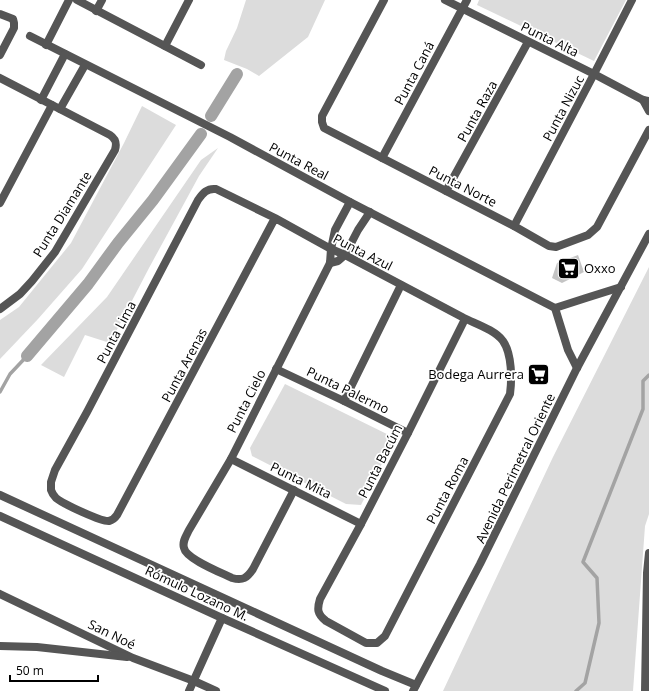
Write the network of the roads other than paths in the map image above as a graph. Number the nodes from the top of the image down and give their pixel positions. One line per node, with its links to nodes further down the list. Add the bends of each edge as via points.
1 (69, 0): 14 (street)
2 (77, 0): 10 (street)
3 (102, 0): 10 (street)
4 (189, 0): 15 (street)
5 (384, 0): 28 (street, Punta Norte, via 322,116 324,128)
6 (446, 0): 9 (street, Punta Alta)
7 (467, 0): 9 (street, Punta Caná)
8 (632, 0): 20 (street, Punta Nizuc)
9 (462, 8): 13 (street, Punta Alta); 28 (street, Punta Caná)
10 (96, 11): 15 (street)
11 (0, 14): 16 (street, via 13,19 14,23 14,28)
12 (30, 36): 14 (street, Punta Real)
13 (528, 42): 20 (street, Punta Alta); 30 (street, Punta Raza)
14 (46, 45): 17 (street, Punta Real)
15 (164, 46): 19 (street)
16 (0, 54)
17 (65, 54): 18 (street, Punta Real); 22 (street)
18 (86, 65): 25 (street); 31 (street, Punta Real, via 230,137)
19 (201, 65)
20 (594, 74): 23 (street, Punta Alta); 35 (street, Punta Nizuc)
21 (0, 78): 22 (street)
22 (41, 100): 24 (street)
23 (646, 101): 26 (street, Punta Alta)
24 (52, 105): 25 (street); 32 (street)
25 (60, 110): 43 (street, Punta Diamante, via 110,135 116,140 115,150 55,252 20,294)
26 (649, 110)
27 (649, 130): 35 (street, Punta Norte, via 597,227 588,235 556,247 549,246)
28 (382, 158): 30 (street, Punta Norte)
29 (210, 189): 34 (street, Punta Azul, via 216,189); 54 (street, Punta Lima, via 198,200 51,482 51,490 57,499 100,519)
30 (446, 191): 35 (street, Punta Norte)
31 (350, 202): 33 (street, Punta Real); 37 (street, Punta Cielo, via 336,230)
32 (0, 203)
33 (370, 212): 38 (street); 42 (street, Punta Real)
34 (275, 218): 37 (street, Punta Azul); 54 (street, Punta Arenas, via 117,515)
35 (514, 226)
36 (649, 234): 41 (street, Avenida Perimetral Oriente)
37 (331, 249): 38 (street, Punta Azul); 39 (street, Punta Cielo)
38 (345, 255): 39 (street); 40 (street, Punta Azul)
39 (330, 263): 47 (street, Punta Cielo)
40 (401, 285): 44 (street, Punta Azul); 48 (street)
41 (621, 287): 42 (street); 46 (street, Avenida Perimetral Oriente)
42 (555, 308): 46 (street, via 568,350)
43 (0, 309)
44 (465, 318): 45 (street, Punta Azul, via 498,334); 49 (street, Punta Bacúm)
45 (503, 340): 58 (street, Punta Roma, via 512,372 510,394 384,636 377,643 366,643 326,621)
46 (577, 368): 64 (street, Avenida Perimetral Oriente, via 480,564)
47 (276, 369): 48 (street, Punta Palermo); 50 (street, Punta Cielo)
48 (344, 401): 49 (street, Punta Palermo)
49 (408, 433): 55 (street, Punta Bacúm)
50 (231, 458): 51 (street, Punta Mita); 51 (street, Punta Cielo, via 185,537 184,549 196,560 232,578 245,578 253,569)
51 (294, 490): 55 (street, Punta Mita)
52 (0, 495): 64 (street)
53 (0, 516): 59 (street, Rómulo Lozano M.)
54 (111, 520)
55 (362, 524): 58 (street, Punta Bacúm, via 320,599)
56 (649, 552): 62 (street)
57 (0, 594): 61 (street, San Noé)
58 (319, 613)
59 (222, 618): 63 (street); 67 (street, Rómulo Lozano M.)
60 (0, 646): 61 (street, via 37,647)
61 (133, 658): 63 (street, San Noé)
62 (647, 660): 68 (street)
63 (194, 681): 65 (street); 66 (street, San Noé)
64 (414, 688)
65 (189, 691)
66 (216, 691)
67 (385, 691)
68 (645, 691)

